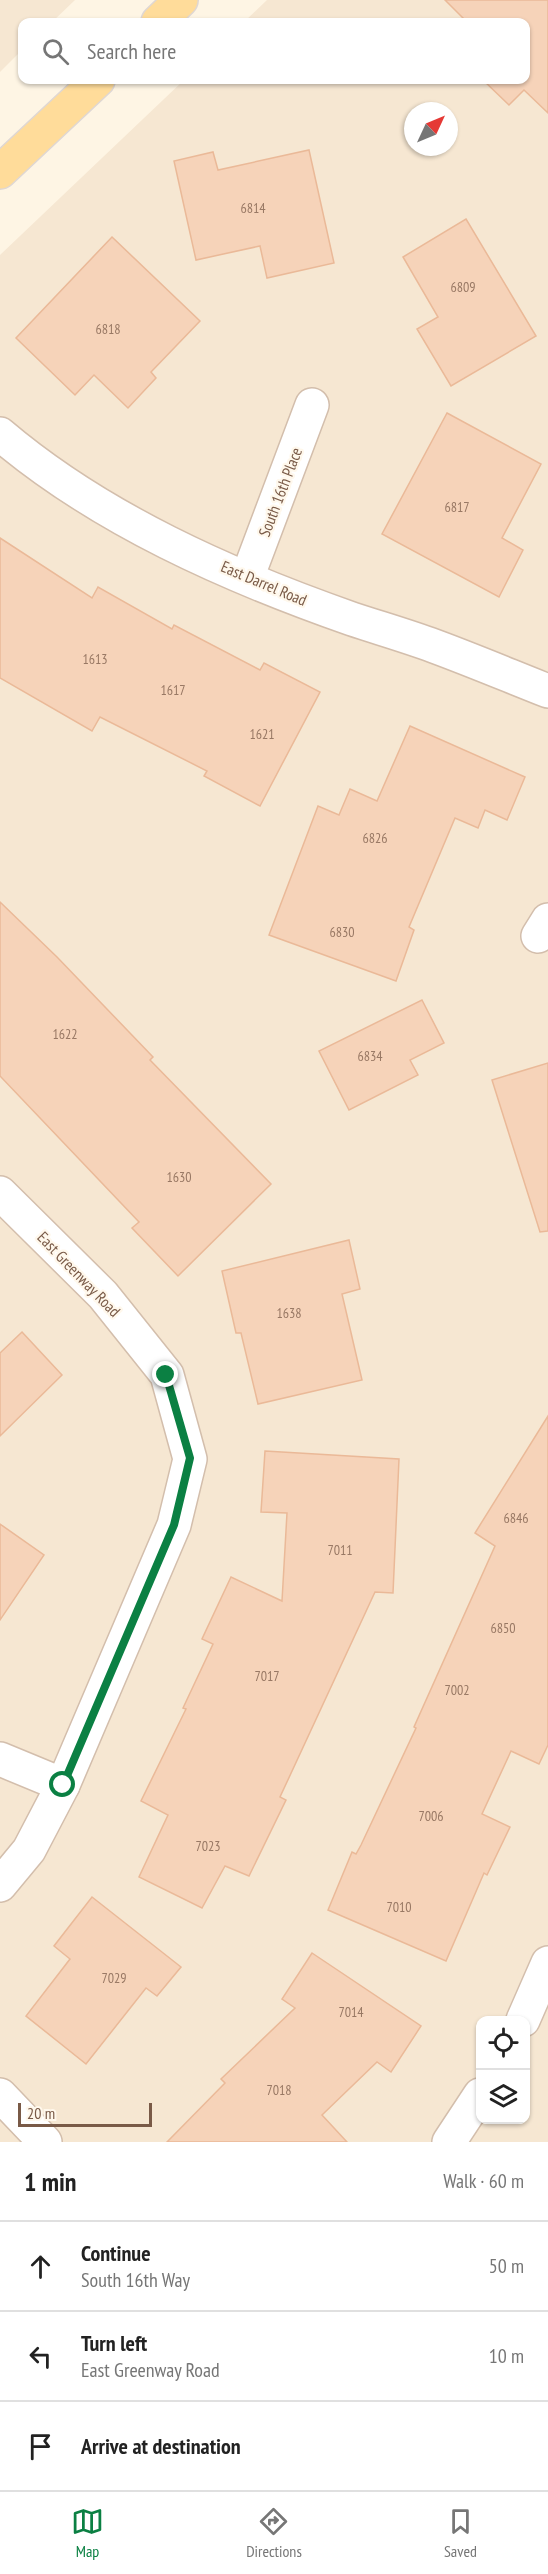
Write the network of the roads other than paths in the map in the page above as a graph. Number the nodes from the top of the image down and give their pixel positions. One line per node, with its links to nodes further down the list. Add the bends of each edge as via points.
1 (182, 0): 2 (main road)
2 (162, 18)
3 (94, 84): 4 (main road)
4 (0, 172)
5 (312, 405): 7 (street, South 16th Place)
6 (0, 434): 7 (street, East Darrel Road, via 32,461 121,519)
7 (248, 578): 8 (street, East Darrel Road)
8 (548, 691)
9 (0, 1193): 11 (street, East Greenway Road, via 103,1295 166,1375 190,1458 174,1525)
10 (0, 1759): 11 (street)
11 (63, 1785): 12 (street, via 29,1850)
12 (0, 1885)
13 (548, 1963): 14 (street)
14 (525, 2016)
15 (0, 2095): 17 (street)
16 (476, 2102): 18 (street)
17 (45, 2142)
18 (449, 2142)

